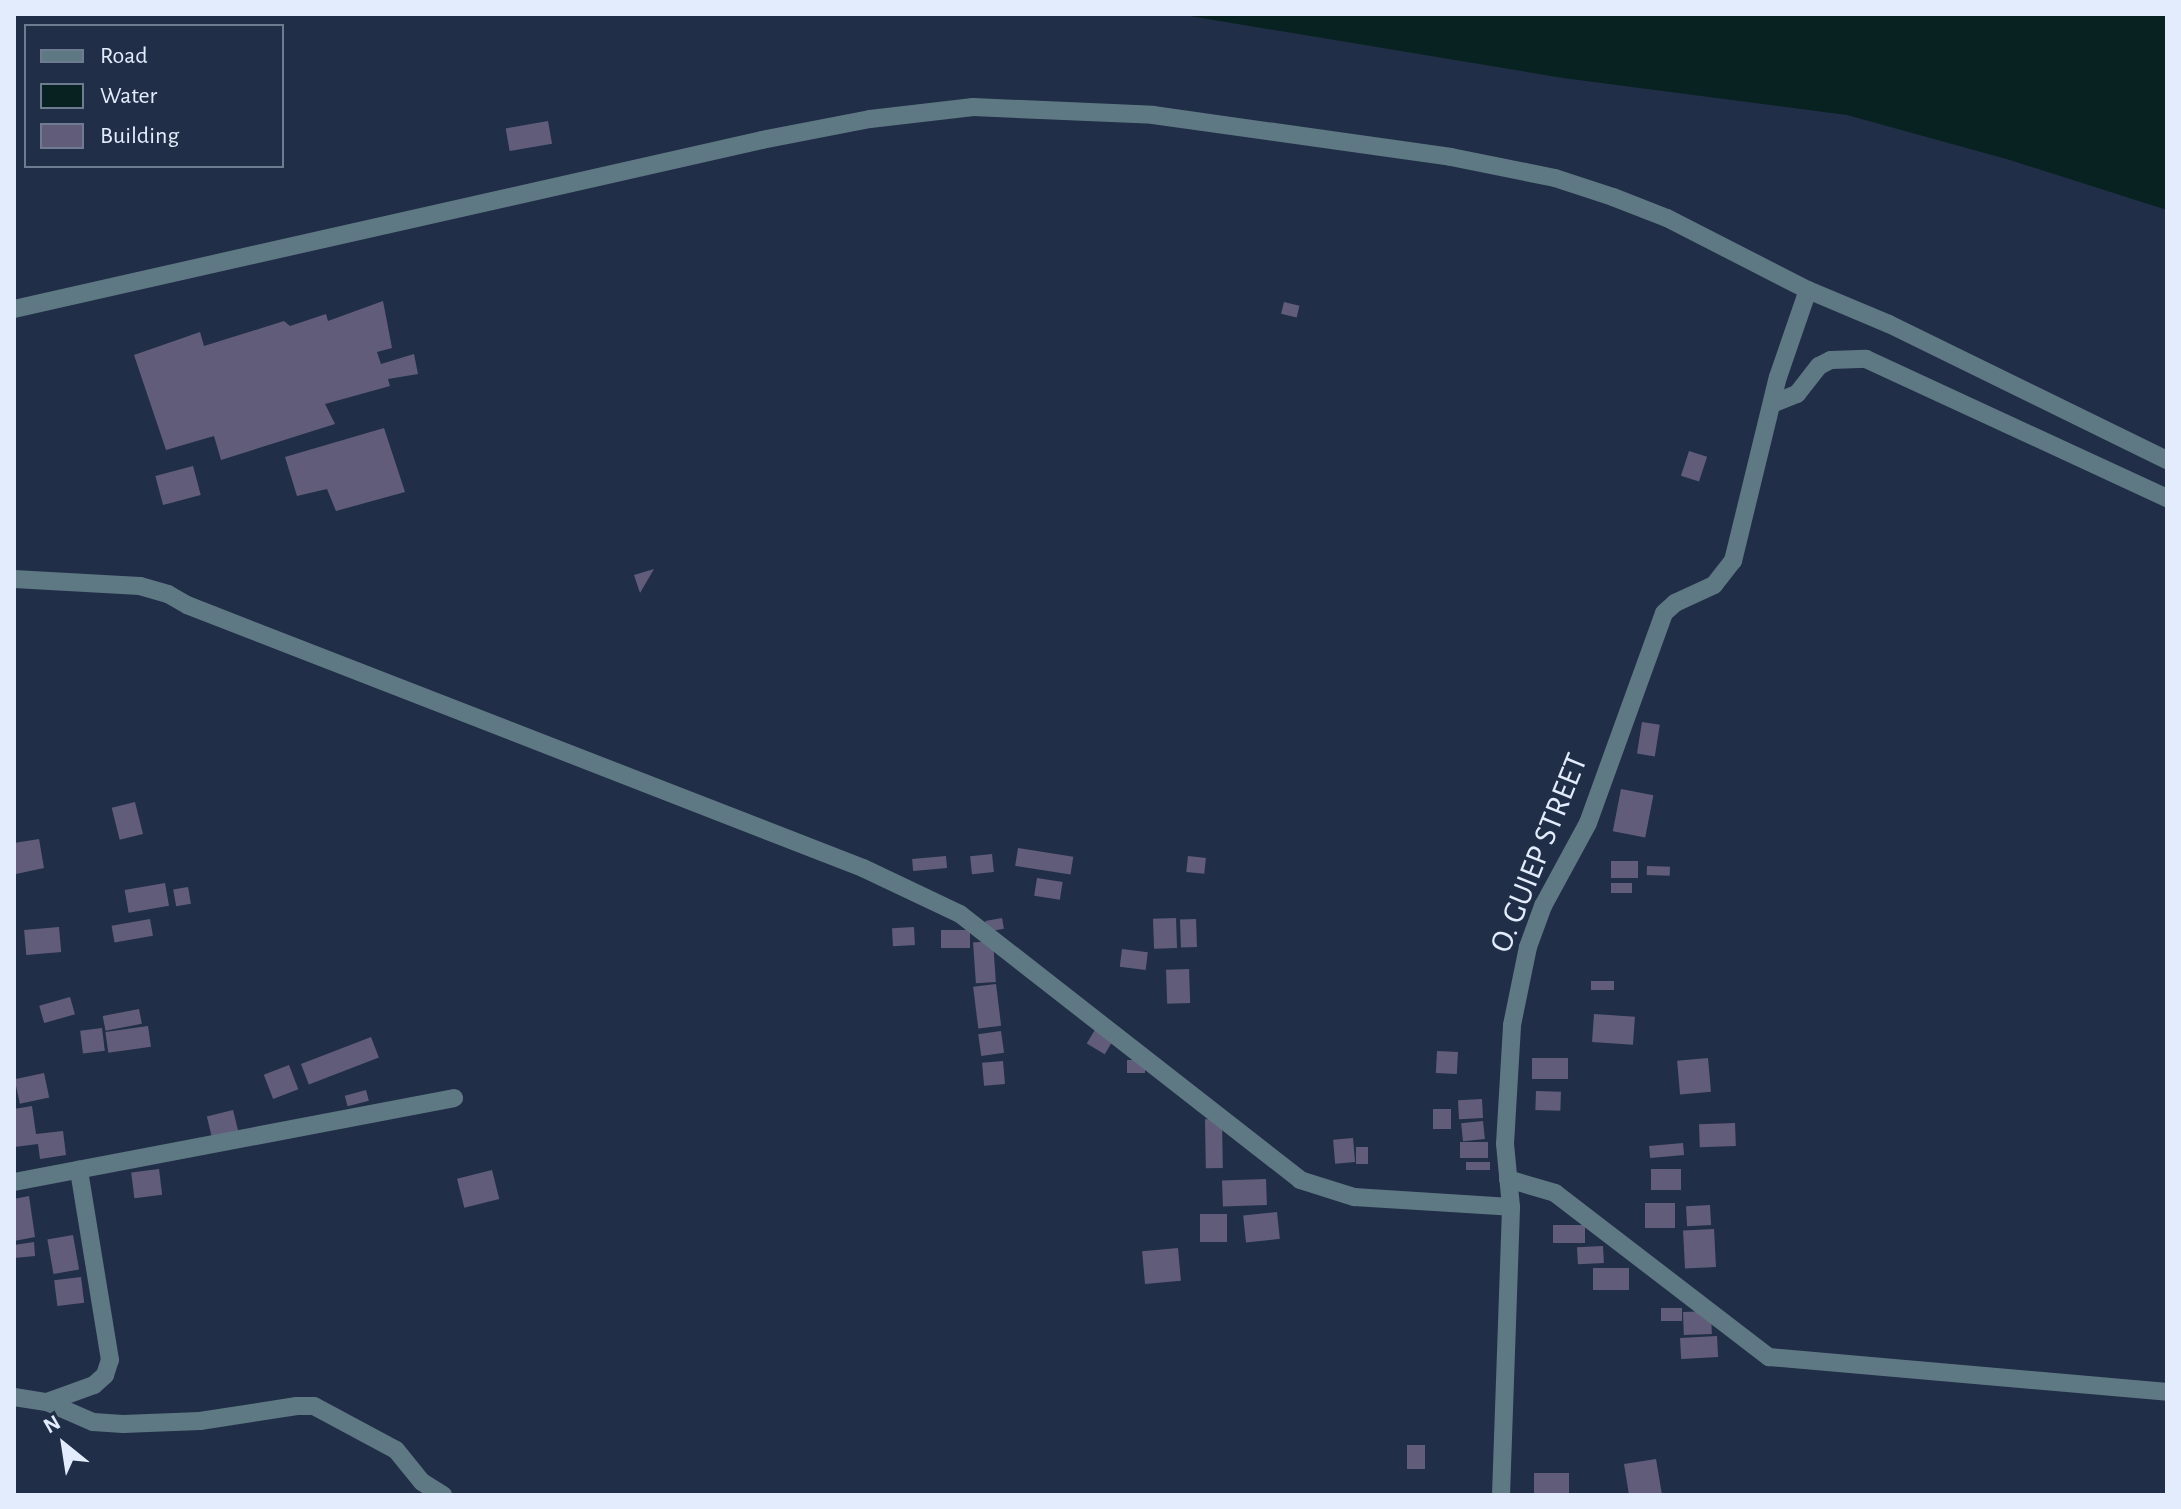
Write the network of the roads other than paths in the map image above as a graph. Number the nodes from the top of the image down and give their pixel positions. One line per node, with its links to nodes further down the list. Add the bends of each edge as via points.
1 (1808, 290): 2 (street, via 1667,218 1555,178 1451,157 1153,115 973,107 870,119 762,140); 3 (street, O. GUIEP STREET); 4 (street)
2 (14, 309)
3 (1772, 404): 5 (street, via 1797,394 1819,366 1831,360 1866,359); 9 (street, O. GUIEP STREET, via 1733,561 1714,585 1664,613 1588,823 1543,906 1528,947 1512,1025)
4 (2167, 460)
5 (2167, 498)
6 (14, 579): 11 (street, via 140,586 168,594 863,868 960,914 1300,1180 1354,1197)
7 (454, 1098): 8 (street)
8 (79, 1170): 10 (street); 14 (street, via 110,1360 94,1385)
9 (1508, 1179): 11 (street, O. GUIEP STREET); 12 (street, via 1555,1193 1769,1357)
10 (14, 1182)
11 (1511, 1207): 16 (street, O. GUIEP STREET)
12 (2167, 1392)
13 (14, 1397): 14 (street)
14 (47, 1402): 15 (street, via 93,1422 123,1424 200,1421 314,1406 396,1450 422,1482)
15 (443, 1495)
16 (1501, 1495)

